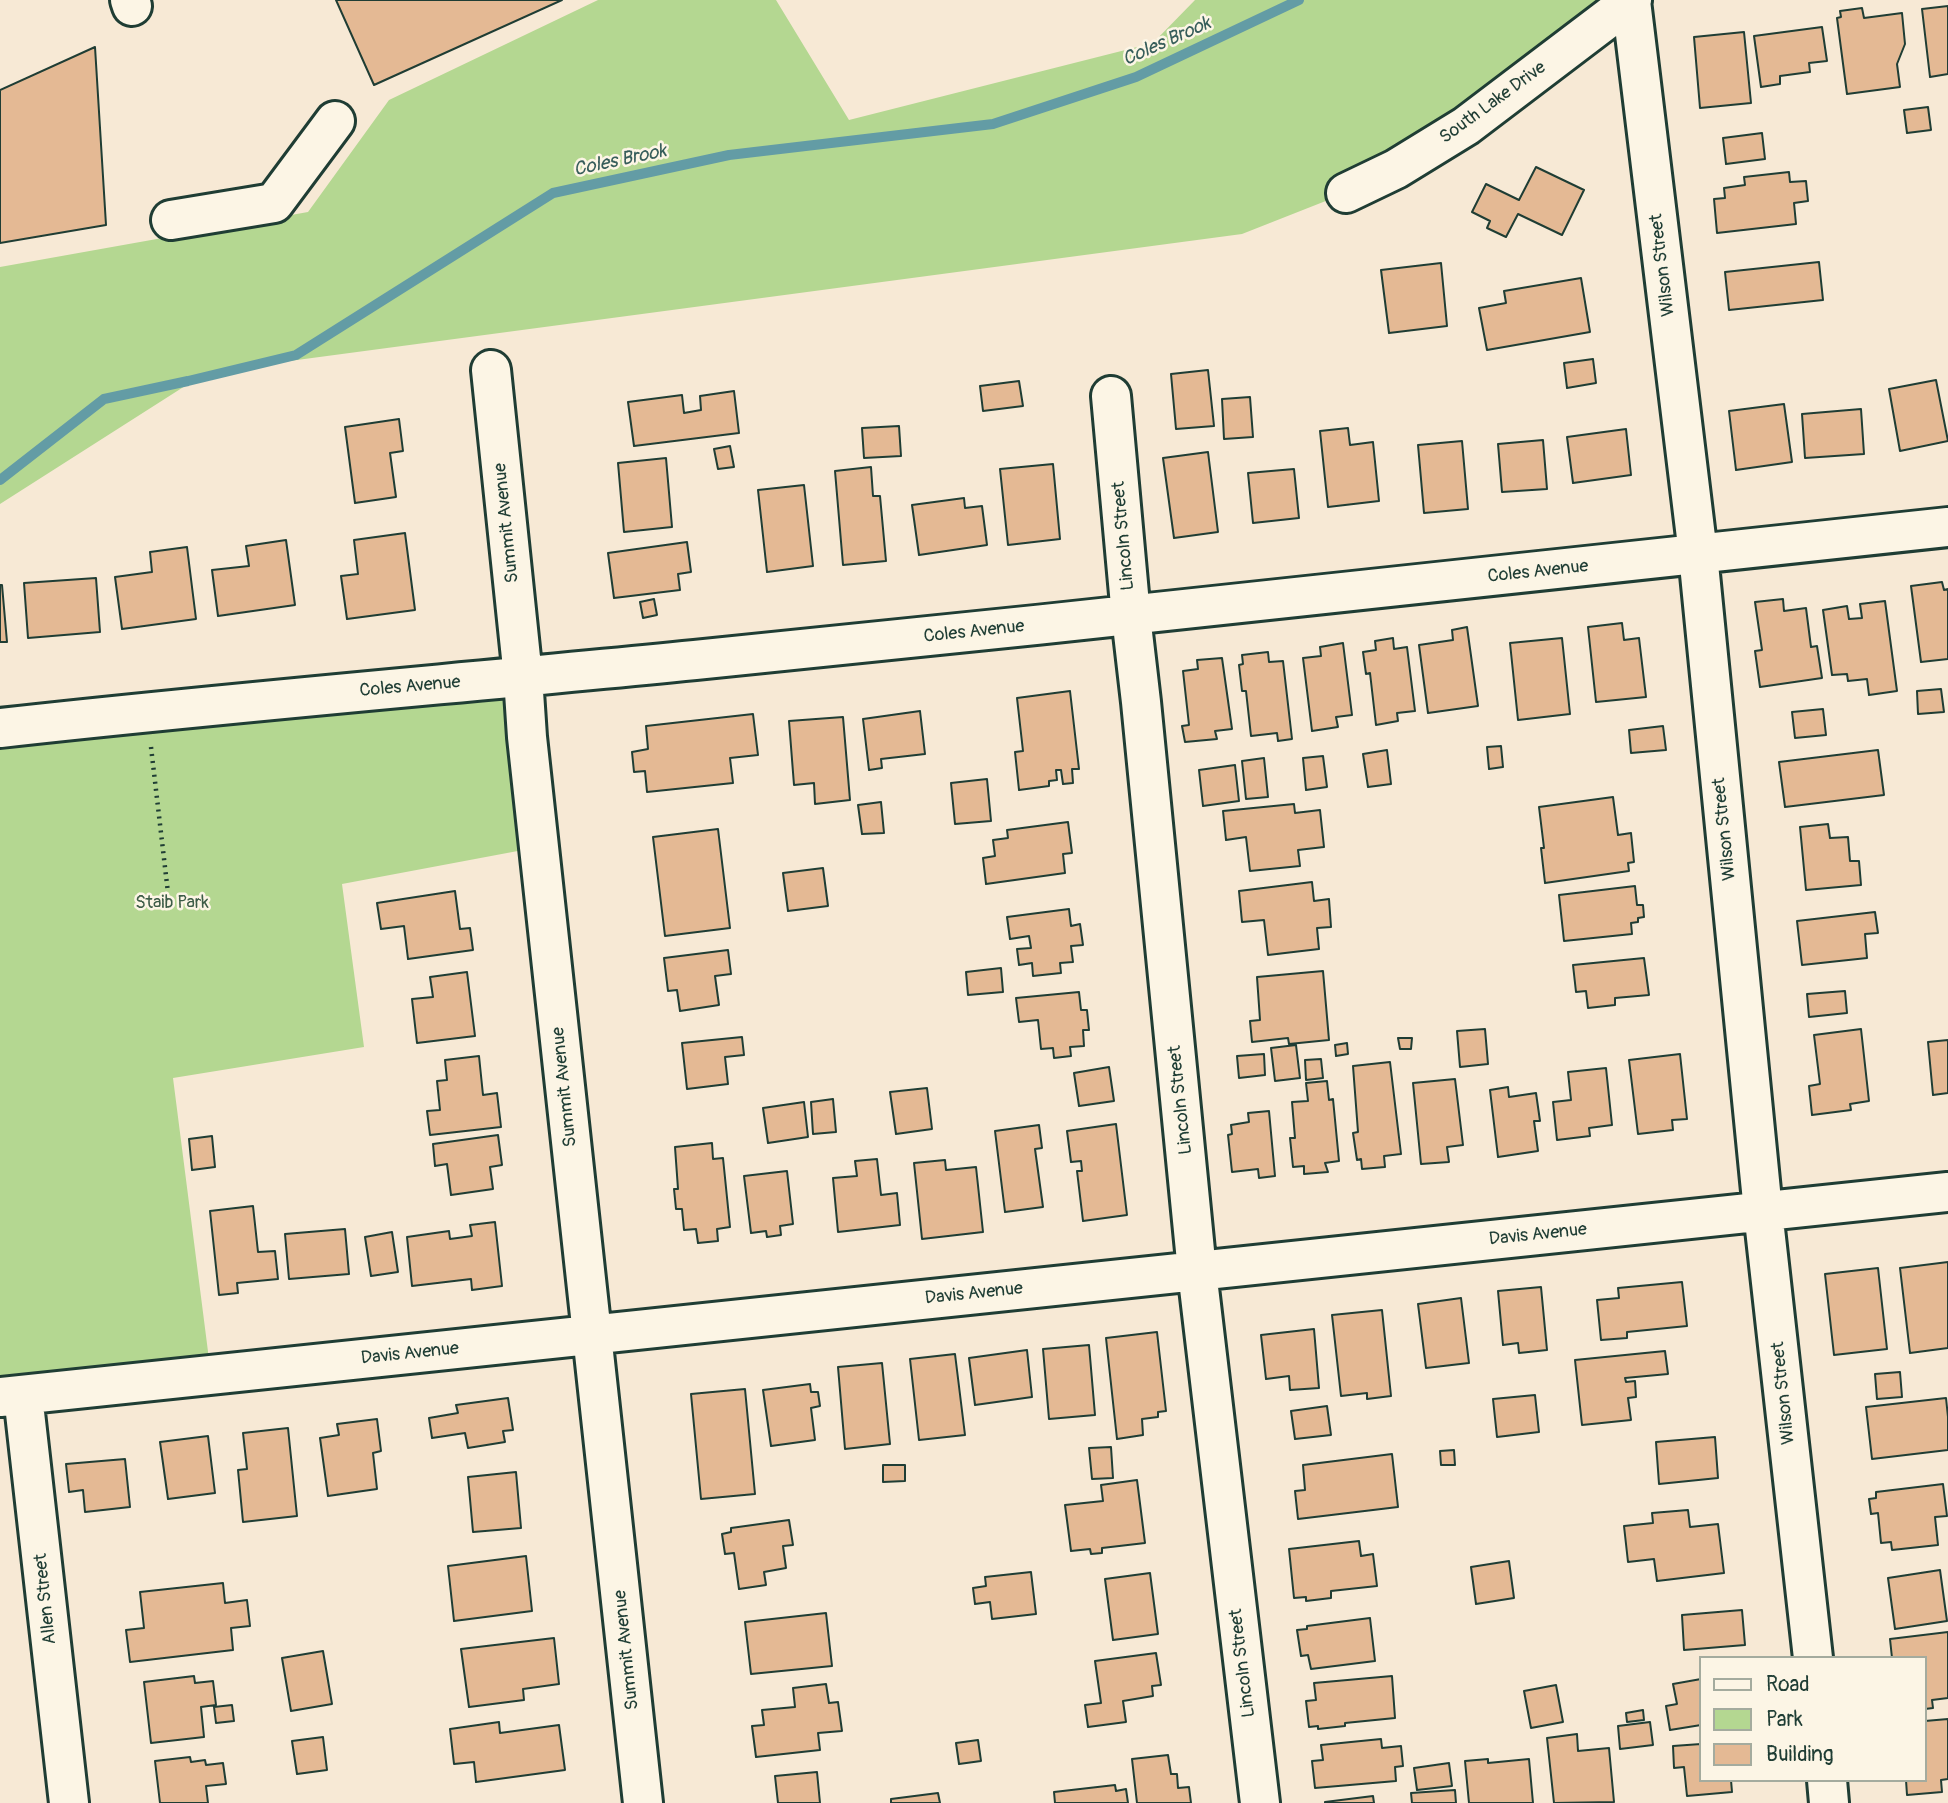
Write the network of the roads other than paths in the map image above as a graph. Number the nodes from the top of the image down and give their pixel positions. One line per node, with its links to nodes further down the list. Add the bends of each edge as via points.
1 (1632, 1): 3 (street, South Lake Drive, via 1466,126 1396,170); 8 (street, Wilson Street)
2 (335, 121): 4 (street, via 274,203)
3 (1346, 193)
4 (172, 220)
5 (491, 370): 10 (street, Summit Avenue)
6 (1111, 396): 9 (street, Lincoln Street)
7 (1948, 527): 8 (street, Coles Avenue)
8 (1698, 554): 9 (street, Coles Avenue); 13 (street, Wilson Street)
9 (1131, 616): 10 (street, Coles Avenue); 14 (street, Lincoln Street)
10 (523, 677): 11 (street, Coles Avenue); 15 (street, Summit Avenue)
11 (0, 728)
12 (1948, 1192): 13 (street, Davis Avenue)
13 (1763, 1211): 14 (street, Davis Avenue); 17 (street, Wilson Street)
14 (1197, 1271): 15 (street, Davis Avenue); 21 (street, Lincoln Street)
15 (592, 1335): 16 (street, Davis Avenue); 20 (street, Summit Avenue)
16 (12, 1396): 19 (street, Allen Street)
17 (1813, 1656)
18 (1827, 1782): 22 (street)
19 (69, 1803)
20 (643, 1803)
21 (1259, 1803)
22 (1829, 1803)

